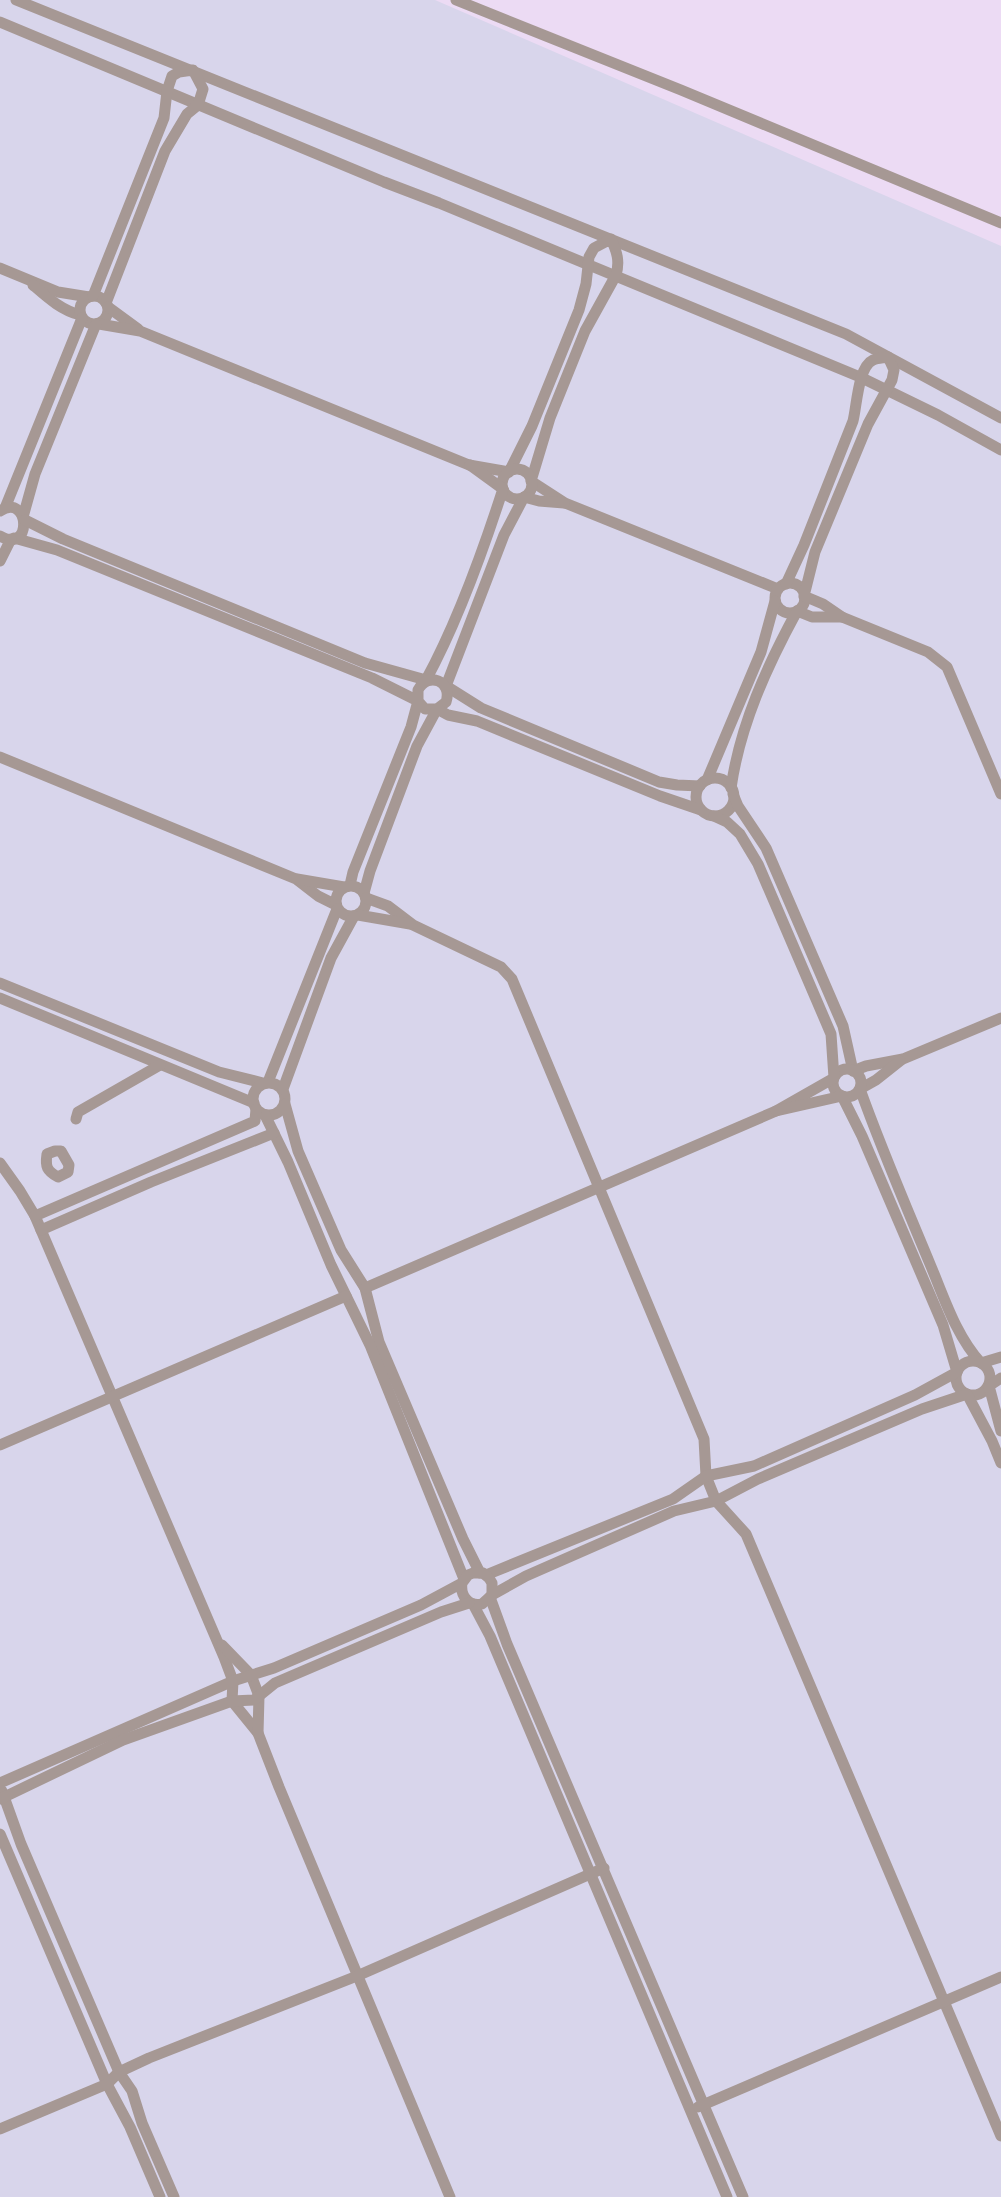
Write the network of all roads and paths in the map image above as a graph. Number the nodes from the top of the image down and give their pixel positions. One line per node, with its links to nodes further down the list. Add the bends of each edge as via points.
1 (16, 0): 4 (street)
2 (456, 0): 7 (street)
3 (0, 22): 5 (street)
4 (193, 70): 5 (street, via 172,76); 6 (street, via 203,89); 8 (street)
5 (167, 92): 6 (street); 13 (street, via 164,118)
6 (198, 105): 9 (street); 14 (street, via 187,114 165,151)
7 (1001, 223)
8 (611, 239): 9 (street, via 594,248); 11 (street, via 618,255 619,266); 18 (street, via 846,334)
9 (587, 264): 11 (street); 24 (street, via 586,284 579,310 532,426)
10 (0, 268): 12 (street)
11 (616, 275): 19 (street); 25 (street, via 585,331 550,418)
12 (27, 280): 13 (street, via 58,292); 15 (street, via 50,300)
13 (91, 296): 14 (street, via 101,298); 15 (street, via 82,302)
14 (107, 305): 16 (street, via 105,319); 17 (street)
15 (81, 317): 16 (street, via 88,324); 29 (street)
16 (98, 324): 17 (street); 30 (street, via 35,474)
17 (140, 331): 23 (street)
18 (888, 357): 19 (street, via 873,360 866,365); 20 (street, via 894,370); 21 (street)
19 (860, 377): 20 (street); 37 (street, via 853,421 804,545)
20 (888, 390): 22 (street); 39 (street, via 868,424 815,552)
21 (1001, 418)
22 (1001, 450)
23 (470, 465): 24 (street); 26 (street)
24 (509, 472): 25 (street, via 524,472); 26 (street, via 502,481)
25 (531, 481): 27 (street, via 530,491); 28 (street)
26 (503, 489): 27 (street, via 511,498); 46 (street, via 439,656)
27 (524, 497): 28 (street); 47 (street, via 504,535)
28 (565, 503): 37 (street)
29 (2, 509): 30 (street, via 14,509)
30 (24, 518): 32 (street, via 22,533); 33 (street)
31 (0, 536): 32 (street)
32 (13, 539): 34 (street); 35 (street, via 57,550)
33 (88, 550): 35 (street); 36 (street)
34 (0, 561)
35 (84, 561): 38 (street)
36 (172, 584): 38 (street); 42 (street)
37 (782, 586): 39 (street, via 798,586); 40 (street)
38 (169, 596): 44 (street)
39 (804, 596): 41 (street, via 801,607); 43 (street, via 823,604)
40 (775, 601): 41 (street, via 784,612); 50 (street, via 761,652)
41 (797, 610): 43 (street, via 812,617); 51 (street, via 775,651)
42 (245, 614): 44 (street); 45 (street)
43 (842, 617): 55 (street, via 928,652 947,667)
44 (241, 625): 45 (street)
45 (352, 664): 46 (street); 48 (street)
46 (426, 680): 47 (street, via 437,680); 48 (street, via 418,690)
47 (446, 686): 49 (street, via 446,702); 53 (street, via 481,708 659,782 677,785)
48 (418, 701): 49 (street, via 425,709); 59 (street, via 411,727)
49 (437, 709): 56 (street, via 448,715 477,721 660,796); 60 (street, via 417,746 370,871)
50 (733, 719): 51 (street); 53 (street)
51 (746, 724): 54 (street, via 735,758)
52 (0, 757): 58 (street)
53 (704, 783): 54 (street, via 721,780); 56 (street, via 696,798)
54 (732, 791): 57 (street, via 732,806); 69 (street, via 738,806 769,855 842,1026)
55 (1001, 794)
56 (701, 810): 57 (street)
57 (714, 816): 70 (street, via 727,822 740,834 758,864 831,1034)
58 (296, 879): 59 (street); 61 (street)
59 (347, 886): 60 (street, via 358,887); 61 (street, via 338,892)
60 (365, 895): 62 (street, via 365,908); 63 (street, via 388,906)
61 (337, 907): 62 (street, via 345,915); 71 (street)
62 (356, 915): 63 (street); 72 (street, via 331,958)
63 (413, 925): 81 (street, via 502,967 512,979)
64 (0, 983): 71 (street, via 219,1072)
65 (0, 998): 68 (street)
66 (1001, 1018): 67 (street)
67 (903, 1059): 69 (street, via 866,1066); 73 (street)
68 (160, 1065): 76 (street); 78 (street, via 78,1112)
69 (854, 1071): 70 (street, via 844,1069); 73 (street, via 860,1080)
70 (834, 1078): 74 (street, via 834,1090); 77 (street)
71 (266, 1083): 72 (street, via 279,1085); 76 (street, via 255,1090)
72 (283, 1089): 75 (street)
73 (860, 1089): 74 (street, via 854,1096); 87 (street, via 878,1141 956,1324 972,1354)
74 (842, 1096): 77 (street); 88 (street, via 862,1136 943,1325)
75 (285, 1104): 76 (street, via 275,1114); 84 (street, via 298,1151 341,1250)
76 (258, 1109): 79 (street); 82 (street, via 255,1121)
77 (776, 1111): 81 (street)
78 (76, 1119)
79 (274, 1132): 83 (street); 85 (street)
80 (0, 1163): 82 (street)
81 (600, 1188): 84 (street); 97 (street, via 704,1439)
82 (35, 1216): 83 (street)
83 (40, 1230): 92 (street)
84 (365, 1288): 93 (street)
85 (346, 1296): 92 (street); 93 (street)
86 (1001, 1357): 87 (street)
87 (981, 1363): 88 (street, via 964,1363); 90 (street, via 990,1374)
88 (958, 1372): 91 (street, via 958,1386); 97 (street, via 915,1395 754,1466)
89 (1001, 1378): 90 (street)
90 (989, 1386): 91 (street, via 982,1393); 94 (street)
91 (967, 1394): 96 (street); 98 (street, via 908,1415 758,1479)
92 (112, 1397): 95 (street); 103 (street)
93 (400, 1406): 99 (street, via 463,1539); 100 (street)
94 (1001, 1431)
95 (0, 1445)
96 (1001, 1462)
97 (706, 1476): 98 (street); 99 (street, via 673,1499)
98 (716, 1501): 101 (street, via 674,1511 526,1576); 120 (street, via 746,1534)
99 (483, 1574): 100 (street, via 473,1573); 101 (street, via 492,1583)
100 (463, 1581): 102 (street, via 462,1592); 104 (street, via 421,1606)
101 (491, 1596): 102 (street, via 482,1604); 109 (street)
102 (471, 1603): 105 (street, via 440,1612); 111 (street, via 490,1636)
103 (216, 1638): 106 (street); 107 (street)
104 (344, 1638): 105 (street); 106 (street)
105 (349, 1651): 108 (street, via 275,1683)
106 (251, 1675): 107 (street); 108 (street)
107 (233, 1681): 110 (street); 113 (street)
108 (259, 1696): 110 (street, via 254,1700); 112 (street)
109 (531, 1699): 111 (street); 116 (street)
110 (232, 1701): 112 (street); 114 (street, via 123,1740)
111 (519, 1705): 117 (street)
112 (258, 1733): 118 (street)
113 (0, 1783)
114 (2, 1794): 121 (street, via 21,1844)
115 (0, 1834): 122 (street)
116 (604, 1868): 117 (street); 123 (street)
117 (590, 1874): 118 (street); 124 (street)
118 (357, 1976): 121 (street, via 156,2055); 129 (street)
119 (1001, 1977): 120 (street)
120 (945, 2001): 123 (street); 126 (street)
121 (120, 2072): 122 (street); 128 (street, via 132,2091 142,2124)
122 (107, 2084): 125 (street); 127 (street, via 130,2127)
123 (703, 2104): 124 (street); 131 (street)
124 (690, 2110): 130 (street)
125 (0, 2128)
126 (1001, 2136)
127 (160, 2197)
128 (174, 2197)
129 (450, 2197)
130 (727, 2197)
131 (743, 2197)

